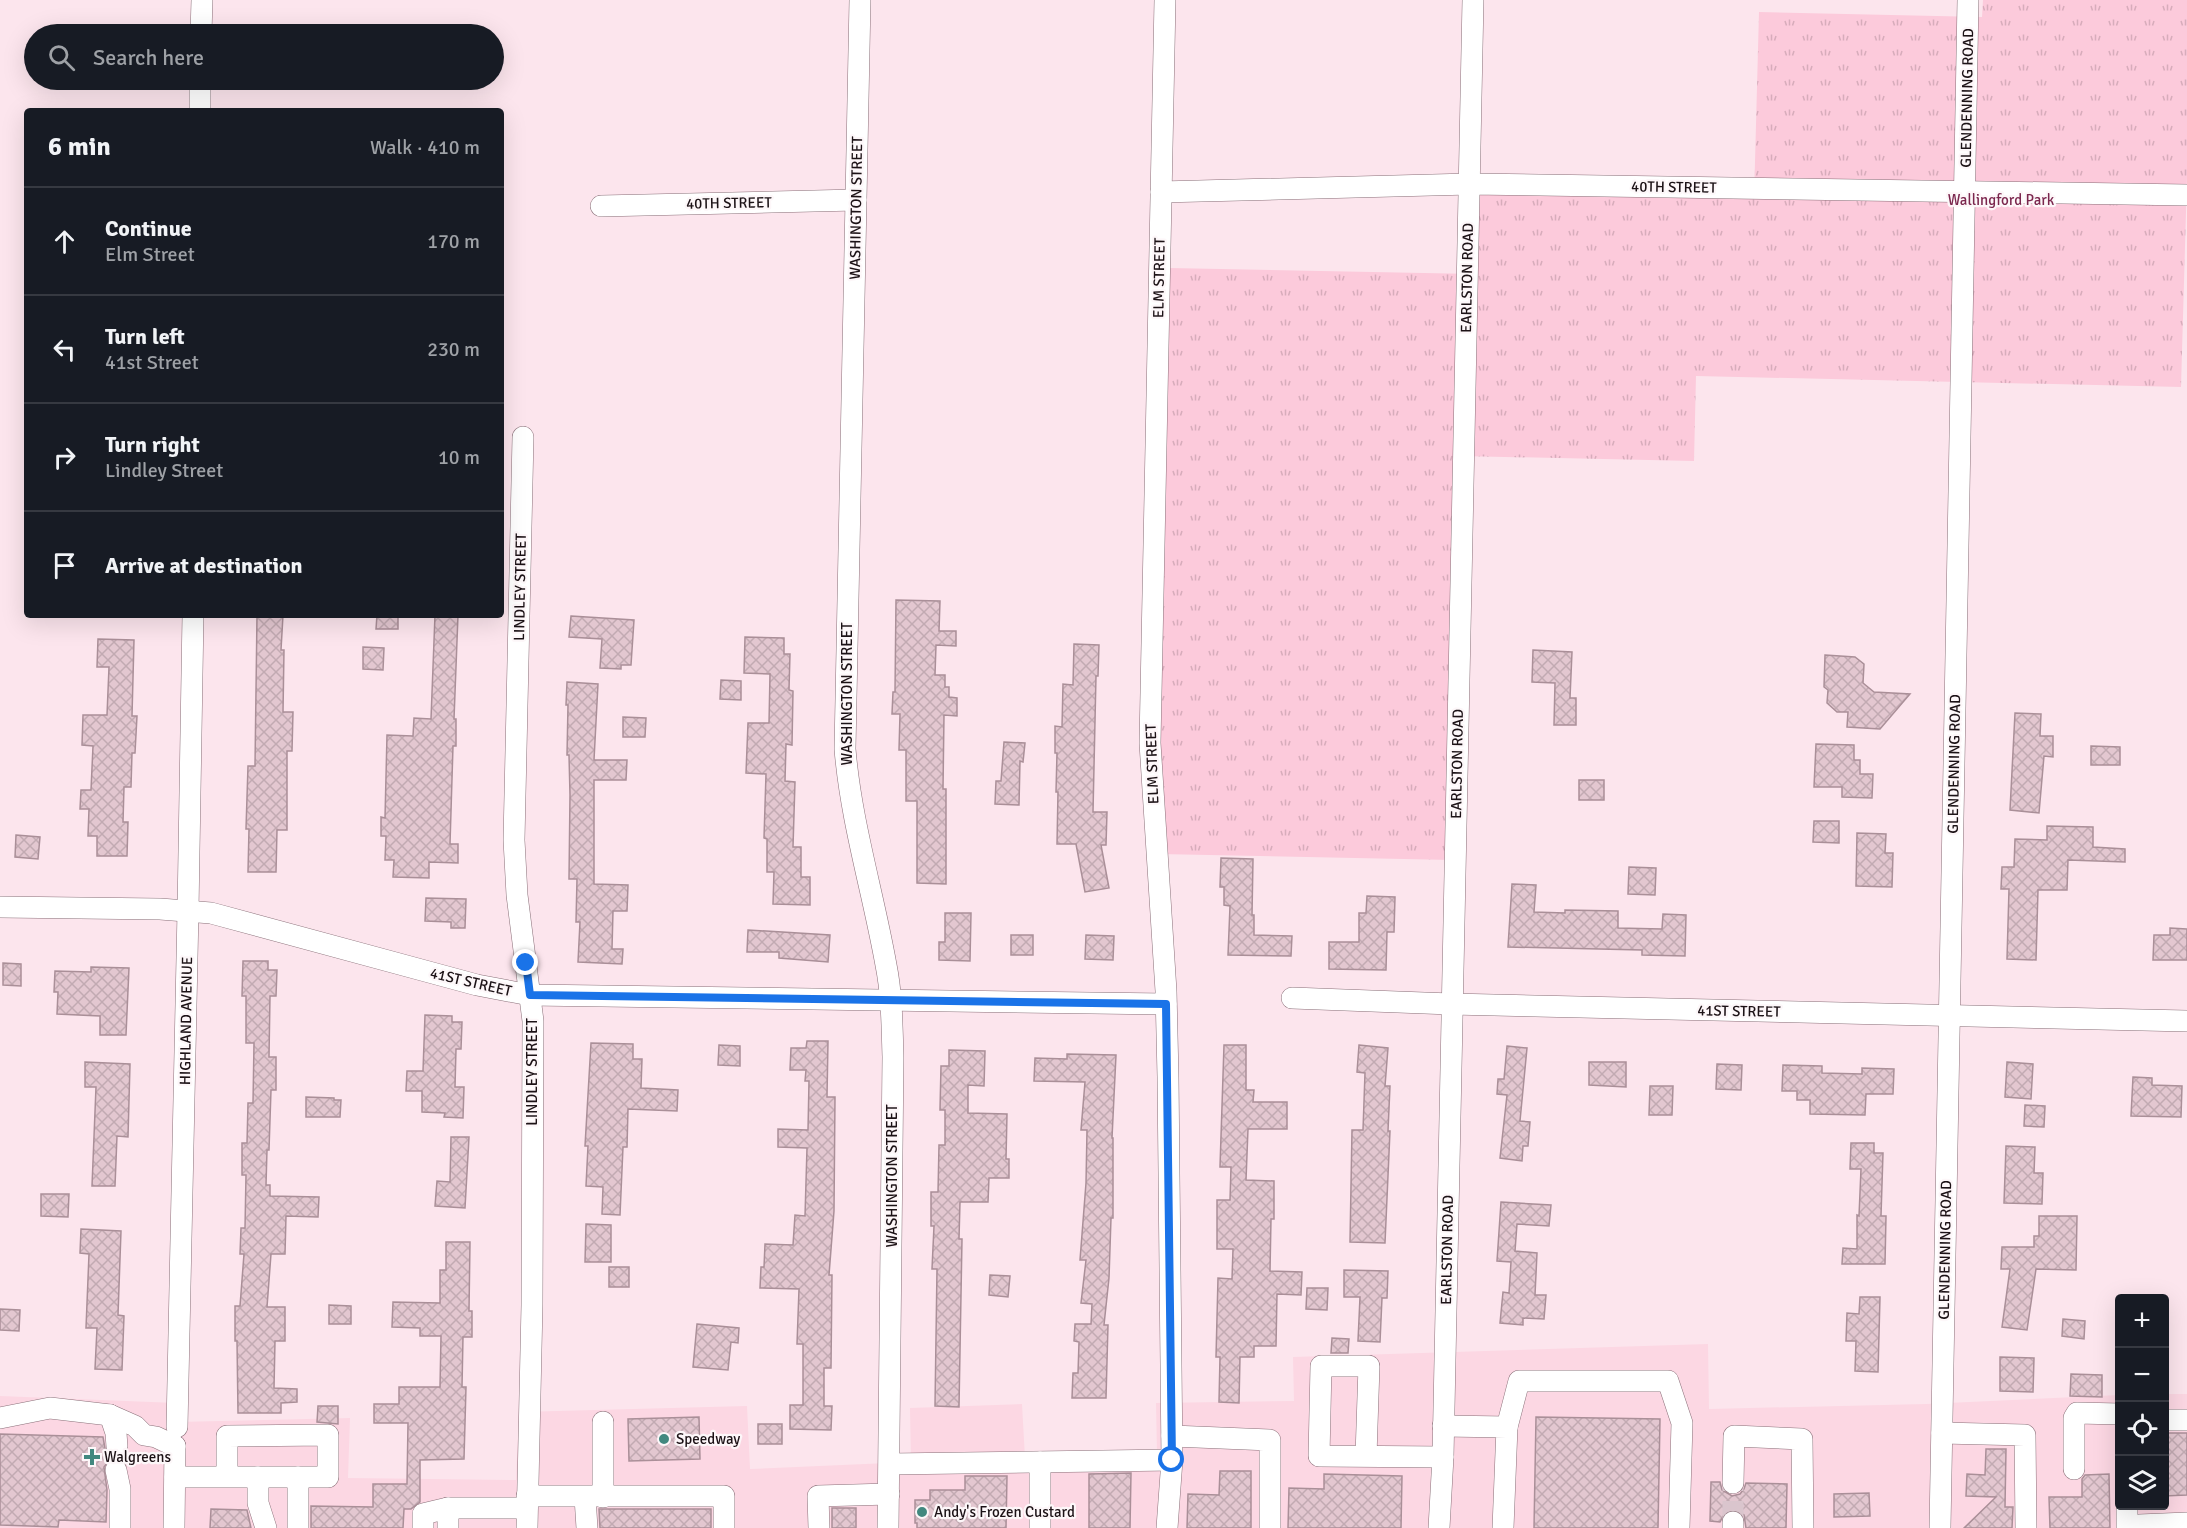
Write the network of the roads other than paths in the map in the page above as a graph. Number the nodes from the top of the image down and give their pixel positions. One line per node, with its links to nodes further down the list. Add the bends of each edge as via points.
1 (202, 0): 6 (street)
2 (860, 0): 13 (street, WASHINGTON STREET)
3 (1165, 0): 10 (street, ELM STREET)
4 (1473, 0): 9 (street, EARLSTON ROAD)
5 (1968, 0): 11 (street, GLENDENNING ROAD)
6 (201, 24)
7 (200, 90): 8 (street)
8 (200, 108)
9 (1470, 184): 10 (street, 40TH STREET); 11 (street, 40TH STREET); 23 (street, EARLSTON ROAD)
10 (1161, 192): 22 (street, ELM STREET, via 1149,743)
11 (1965, 192): 12 (street, 40TH STREET); 24 (street, GLENDENNING ROAD)
12 (2187, 195)
13 (856, 200): 14 (street, 40TH STREET); 21 (street, WASHINGTON STREET, via 845,748 852,811)
14 (601, 206)
15 (523, 437): 19 (street, LINDLEY STREET, via 514,840)
16 (193, 618): 18 (street, HIGHLAND AVENUE)
17 (0, 907): 18 (street, 41ST STREET)
18 (188, 911): 19 (street, 41ST STREET, via 231,917 477,985); 36 (street, HIGHLAND AVENUE)
19 (530, 995): 21 (street, 41ST STREET); 53 (street, LINDLEY STREET, via 532,1305)
20 (1292, 998): 23 (street, 41ST STREET)
21 (891, 1001): 22 (street, 41ST STREET); 42 (street, WASHINGTON STREET)
22 (1166, 1004): 35 (street, ELM STREET)
23 (1451, 1004): 24 (street, 41ST STREET); 32 (street, EARLSTON ROAD)
24 (1950, 1016): 25 (street, 41ST STREET); 34 (street, GLENDENNING ROAD)
25 (2187, 1021)
26 (110, 1414): 28 (street, via 50,1408); 36 (street, via 135,1426 145,1423); 37 (street)
27 (2115, 1414): 43 (street, via 2077,1413)
28 (0, 1418)
29 (2169, 1420): 30 (street)
30 (2187, 1420)
31 (603, 1422): 51 (street)
32 (1443, 1426): 33 (street); 39 (street, EARLSTON ROAD)
33 (1507, 1427): 70 (street); 71 (street, via 1519,1381 1668,1380 1682,1424)
34 (1942, 1433): 73 (street, GLENDENNING ROAD); 74 (street, via 2025,1435)
35 (1172, 1436): 40 (street, ELM STREET); 68 (street, via 1270,1440)
36 (176, 1437): 48 (street, HIGHLAND AVENUE)
37 (117, 1447)
38 (1366, 1456): 38 (street, via 1369,1366 1321,1366 1319,1456); 39 (street)
39 (1443, 1457): 69 (street, EARLSTON ROAD)
40 (1172, 1460): 41 (street); 67 (street, ELM STREET)
41 (1040, 1462): 42 (street); 66 (street)
42 (890, 1464): 50 (street, WASHINGTON STREET)
43 (2074, 1469)
44 (116, 1470): 57 (street)
45 (227, 1477): 46 (street); 47 (street, via 227,1436 328,1435 328,1477); 48 (street)
46 (258, 1477): 47 (street); 59 (street, via 258,1503)
47 (298, 1477): 60 (street)
48 (175, 1478): 58 (street, HIGHLAND AVENUE)
49 (1733, 1483): 72 (street, via 1734,1436 1802,1439)
50 (889, 1494): 64 (street, via 818,1496); 65 (street, WASHINGTON STREET)
51 (594, 1497): 53 (street); 62 (street); 63 (street, via 724,1496)
52 (2128, 1510): 56 (street)
53 (527, 1511): 54 (street)
54 (448, 1518): 61 (street, via 423,1514)
55 (2187, 1523): 56 (street)
56 (2133, 1527)
57 (120, 1528)
58 (174, 1528)
59 (266, 1528)
60 (298, 1528)
61 (423, 1528)
62 (587, 1528)
63 (724, 1528)
64 (819, 1528)
65 (888, 1528)
66 (1040, 1528)
67 (1167, 1528)
68 (1270, 1528)
69 (1440, 1528)
70 (1503, 1528)
71 (1679, 1528)
72 (1803, 1528)
73 (1940, 1528)
74 (2026, 1528)

